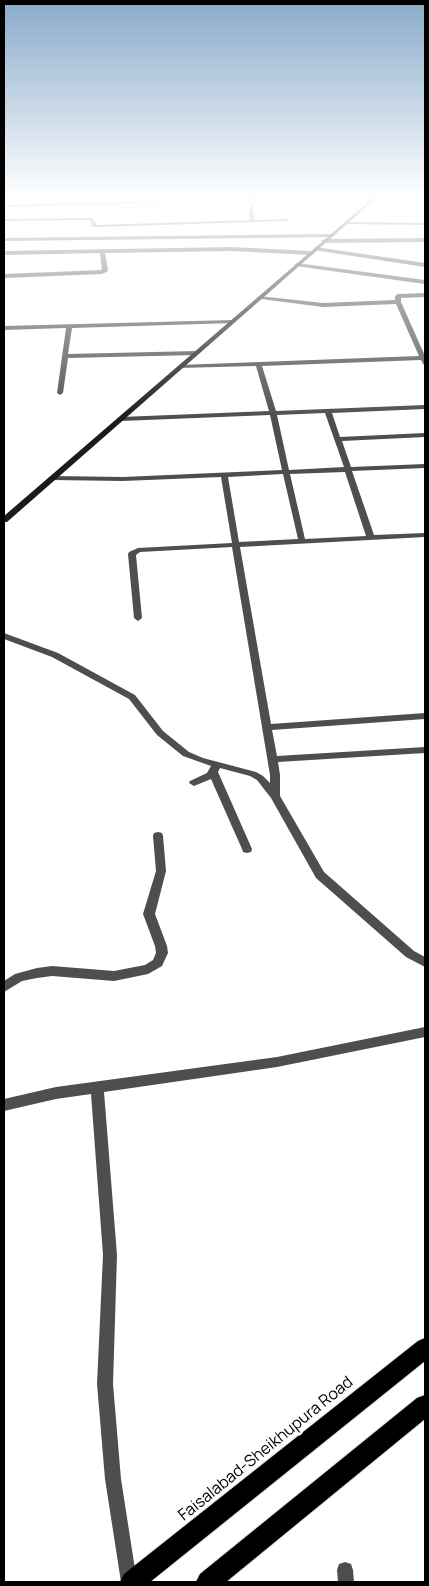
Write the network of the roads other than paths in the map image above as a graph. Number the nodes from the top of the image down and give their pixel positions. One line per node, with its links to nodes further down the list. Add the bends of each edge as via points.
1 (104, 271): 4 (street)
2 (291, 271): 7 (main road)
3 (337, 271): 5 (street)
4 (4, 276)
5 (425, 282)
6 (425, 295): 8 (street, via 398,296)
7 (261, 297): 8 (street, via 323,304); 9 (main road)
8 (398, 302): 14 (street)
9 (232, 322): 10 (street); 12 (main road)
10 (69, 326): 11 (street); 13 (street)
11 (4, 328)
12 (196, 354): 13 (street); 16 (main road)
13 (64, 356): 17 (street)
14 (424, 360): 15 (street)
15 (258, 364): 16 (street); 20 (street)
16 (180, 367): 21 (main road)
17 (60, 393)
18 (425, 407): 19 (street)
19 (328, 411): 20 (street); 23 (street)
20 (273, 413): 21 (street); 26 (street)
21 (121, 419): 28 (main road)
22 (425, 435): 23 (street)
23 (337, 439): 25 (street)
24 (425, 466): 25 (street)
25 (348, 470): 26 (street); 31 (street)
26 (286, 472): 27 (street); 32 (street)
27 (224, 475): 28 (street); 33 (street)
28 (52, 478): 29 (main road)
29 (4, 520)
30 (425, 535): 31 (street)
31 (371, 538): 32 (street)
32 (302, 541): 33 (street)
33 (236, 544): 34 (street, via 134,551); 37 (street)
34 (138, 618)
35 (4, 636): 40 (street, via 55,655 132,697 175,747)
36 (425, 716): 37 (street)
37 (267, 727): 39 (street)
38 (425, 750): 39 (street)
39 (273, 759): 42 (street)
40 (214, 768): 41 (street); 42 (street, via 253,774 267,784); 44 (street)
41 (194, 783)
42 (275, 796): 45 (street, via 320,875 410,954)
43 (158, 836): 46 (street, via 161,871 149,914 161,946 158,963 148,969 114,976 52,971 37,973 19,977)
44 (248, 850)
45 (425, 962)
46 (4, 987)
47 (425, 1032): 48 (street, via 277,1062)
48 (96, 1087): 49 (street); 52 (street, via 110,1255 105,1384 113,1479)
49 (4, 1105)
50 (425, 1348): 52 (highway, Faisalabad-Sheikhupura Road)
51 (425, 1406): 53 (highway)
52 (131, 1582)
53 (208, 1582)

